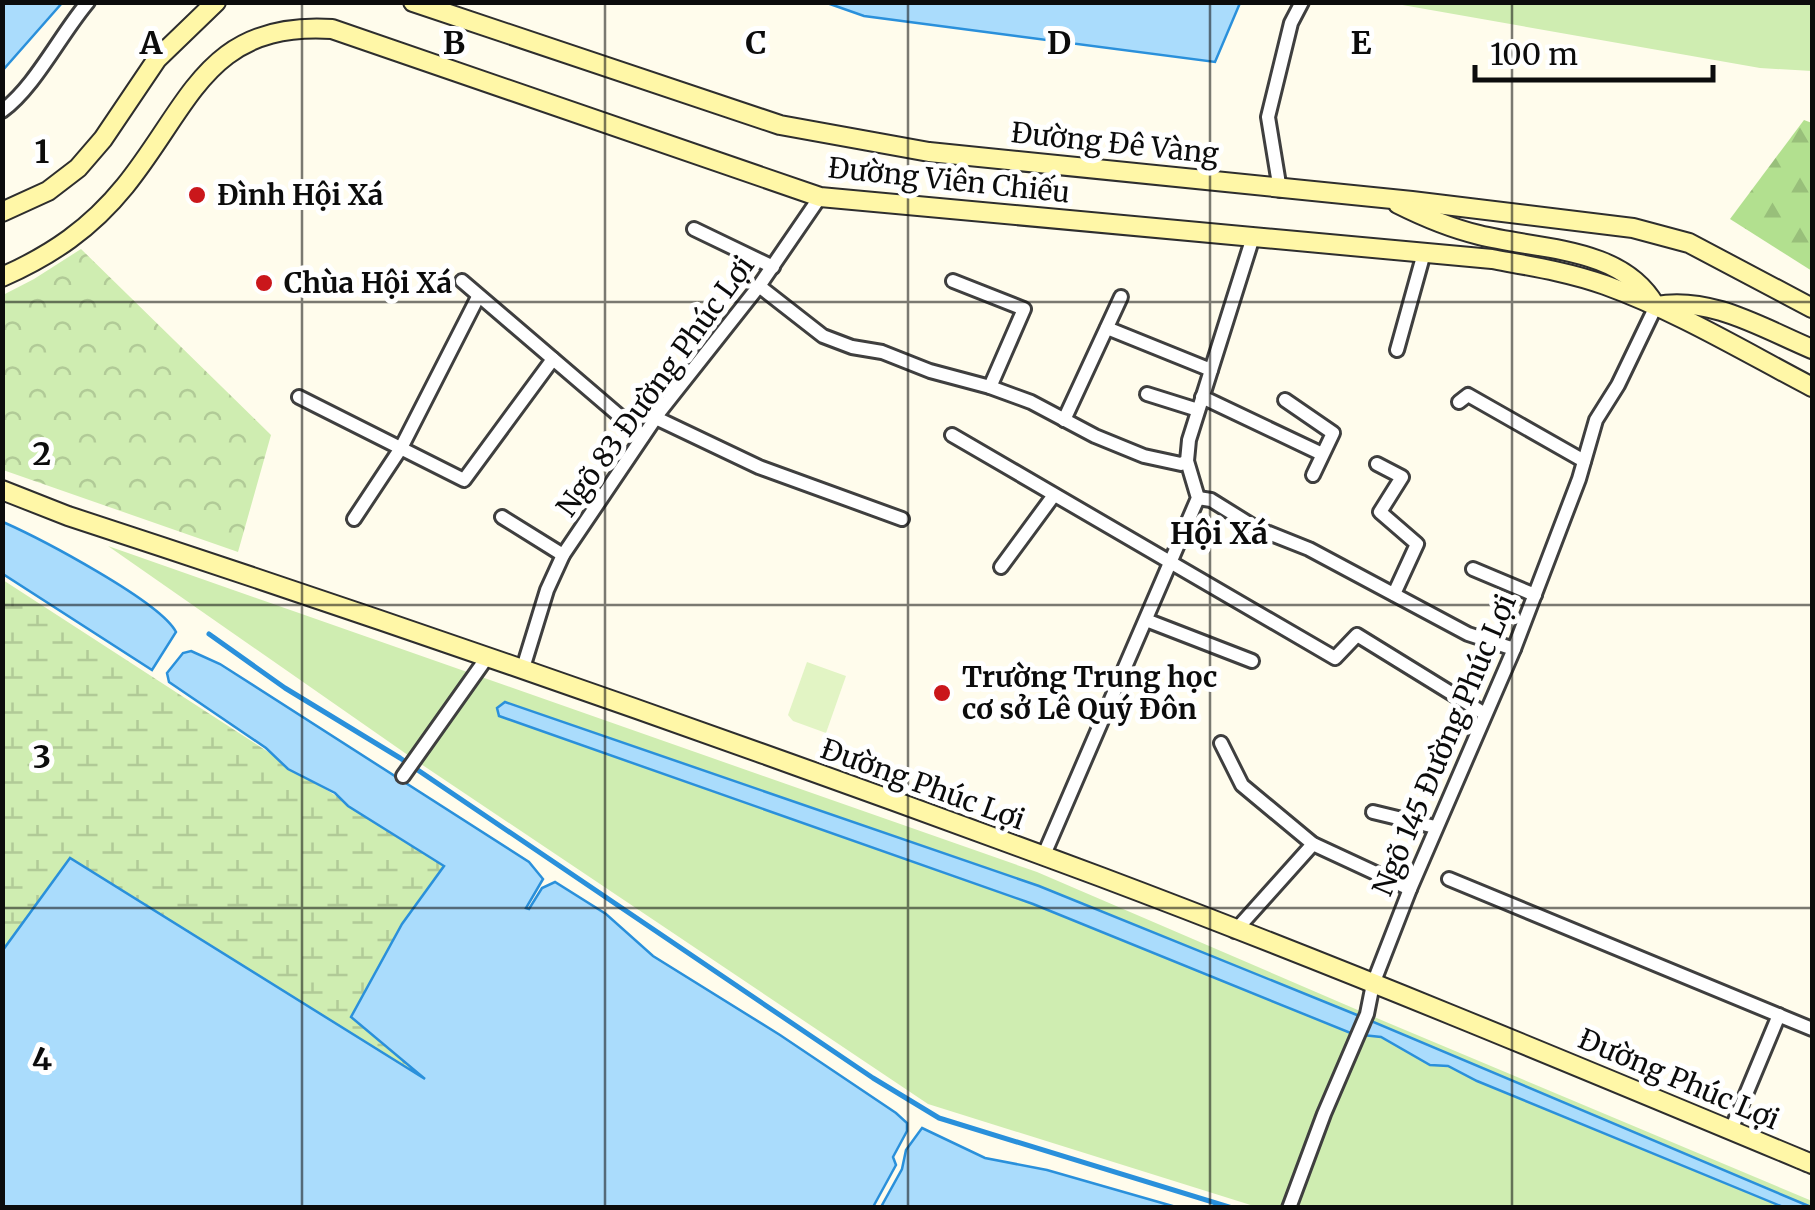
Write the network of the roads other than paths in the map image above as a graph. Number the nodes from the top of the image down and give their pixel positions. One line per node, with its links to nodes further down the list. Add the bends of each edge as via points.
1 (88, 2): 5 (street, via 26,89)
2 (216, 2): 9 (street, via 157,60 78,168)
3 (413, 2): 6 (street, Đường Đê Vàng, via 817,134)
4 (1302, 2): 6 (street, via 1268,116)
5 (2, 111)
6 (1280, 190): 8 (street, Đường Đê Vàng)
7 (820, 197): 11 (street, Đường Viên Chiếu); 13 (street, Ngõ 83 Đường Phúc Lợi); 14 (street, Đường Viên Chiếu, via 332,29 298,27 261,34 226,55 100,214 72,240)
8 (1389, 199): 20 (street, via 1447,226 1617,268 1633,276); 21 (street, Đường Đê Vàng, via 1664,235 1716,255)
9 (2, 212)
10 (694, 230): 13 (street)
11 (1253, 237): 12 (street, Đường Viên Chiếu); 26 (street)
12 (1424, 253): 20 (street, Đường Viên Chiếu, via 1548,268); 24 (street)
13 (773, 267): 17 (street, Ngõ 83 Đường Phúc Lợi)
14 (2, 277)
15 (462, 280): 18 (street)
16 (953, 282): 27 (street, via 1024,309)
17 (759, 286): 27 (street, via 823,336); 34 (street, Ngõ 83 Đường Phúc Lợi)
18 (478, 296): 25 (street); 38 (street)
19 (1121, 297): 22 (street)
20 (1656, 306): 23 (street, via 1715,308); 28 (street, Đường Viên Chiếu); 41 (street, Ngõ 145 Đường Phúc Lợi, via 1596,420)
21 (1812, 308)
22 (1107, 328): 26 (street); 35 (street)
23 (1812, 349)
24 (1396, 350)
25 (552, 359): 37 (street); 38 (street, via 464,480)
26 (1211, 370): 33 (street)
27 (990, 387): 35 (street)
28 (1812, 387)
29 (1147, 394): 33 (street)
30 (298, 397): 38 (street)
31 (1285, 400): 39 (street, via 1332,433)
32 (1459, 402): 41 (street, via 1468,395)
33 (1200, 404): 39 (street); 40 (street)
34 (656, 418): 37 (street, Ngõ 83 Đường Phúc Lợi); 49 (street, via 759,467)
35 (1064, 420): 40 (street, via 1144,456)
36 (952, 434): 45 (street)
37 (643, 436): 50 (street, Ngõ 83 Đường Phúc Lợi)
38 (402, 448): 48 (street)
39 (1322, 454): 43 (street)
40 (1187, 460): 46 (street)
41 (1584, 460): 55 (street, Ngõ 145 Đường Phúc Lợi)
42 (1377, 464): 54 (street, via 1402,477 1380,512 1418,544)
43 (1313, 475)
44 (2, 490): 58 (street, Đường Phúc Lợi)
45 (1054, 496): 51 (street); 52 (street)
46 (1198, 498): 51 (street); 54 (street)
47 (502, 517): 50 (street)
48 (354, 519)
49 (902, 519)
50 (562, 555): 60 (street, Ngõ 83 Đường Phúc Lợi)
51 (1170, 564): 56 (street); 61 (street, via 1335,658 1356,636)
52 (1001, 567)
53 (1474, 568): 55 (street)
54 (1394, 594): 57 (street, via 1468,634)
55 (1535, 595): 57 (street, Ngõ 145 Đường Phúc Lợi)
56 (1146, 620): 59 (street); 67 (street)
57 (1514, 649): 61 (street, Ngõ 145 Đường Phúc Lợi)
58 (488, 656): 60 (street, Đường Phúc Lợi); 63 (street)
59 (1252, 661)
60 (523, 668): 67 (street, Đường Phúc Lợi)
61 (1485, 714): 65 (street, Ngõ 145 Đường Phúc Lợi)
62 (1221, 743): 66 (street, via 1242,785)
63 (408, 769)
64 (1373, 812): 65 (street)
65 (1435, 827): 69 (street, Ngõ 145 Đường Phúc Lợi)
66 (1313, 844): 69 (street); 70 (street)
67 (1044, 857): 70 (street, Đường Phúc Lợi)
68 (1448, 879): 72 (street)
69 (1410, 889): 71 (street, Ngõ 145 Đường Phúc Lợi)
70 (1235, 931): 71 (street, Đường Phúc Lợi)
71 (1373, 984): 74 (street, Đường Phúc Lợi); 76 (street, Ngõ 145 Đường Phúc Lợi)
72 (1779, 1015): 73 (street); 74 (street)
73 (1812, 1028)
74 (1731, 1130): 75 (street, Đường Phúc Lợi)
75 (1812, 1164)
76 (1289, 1208)

